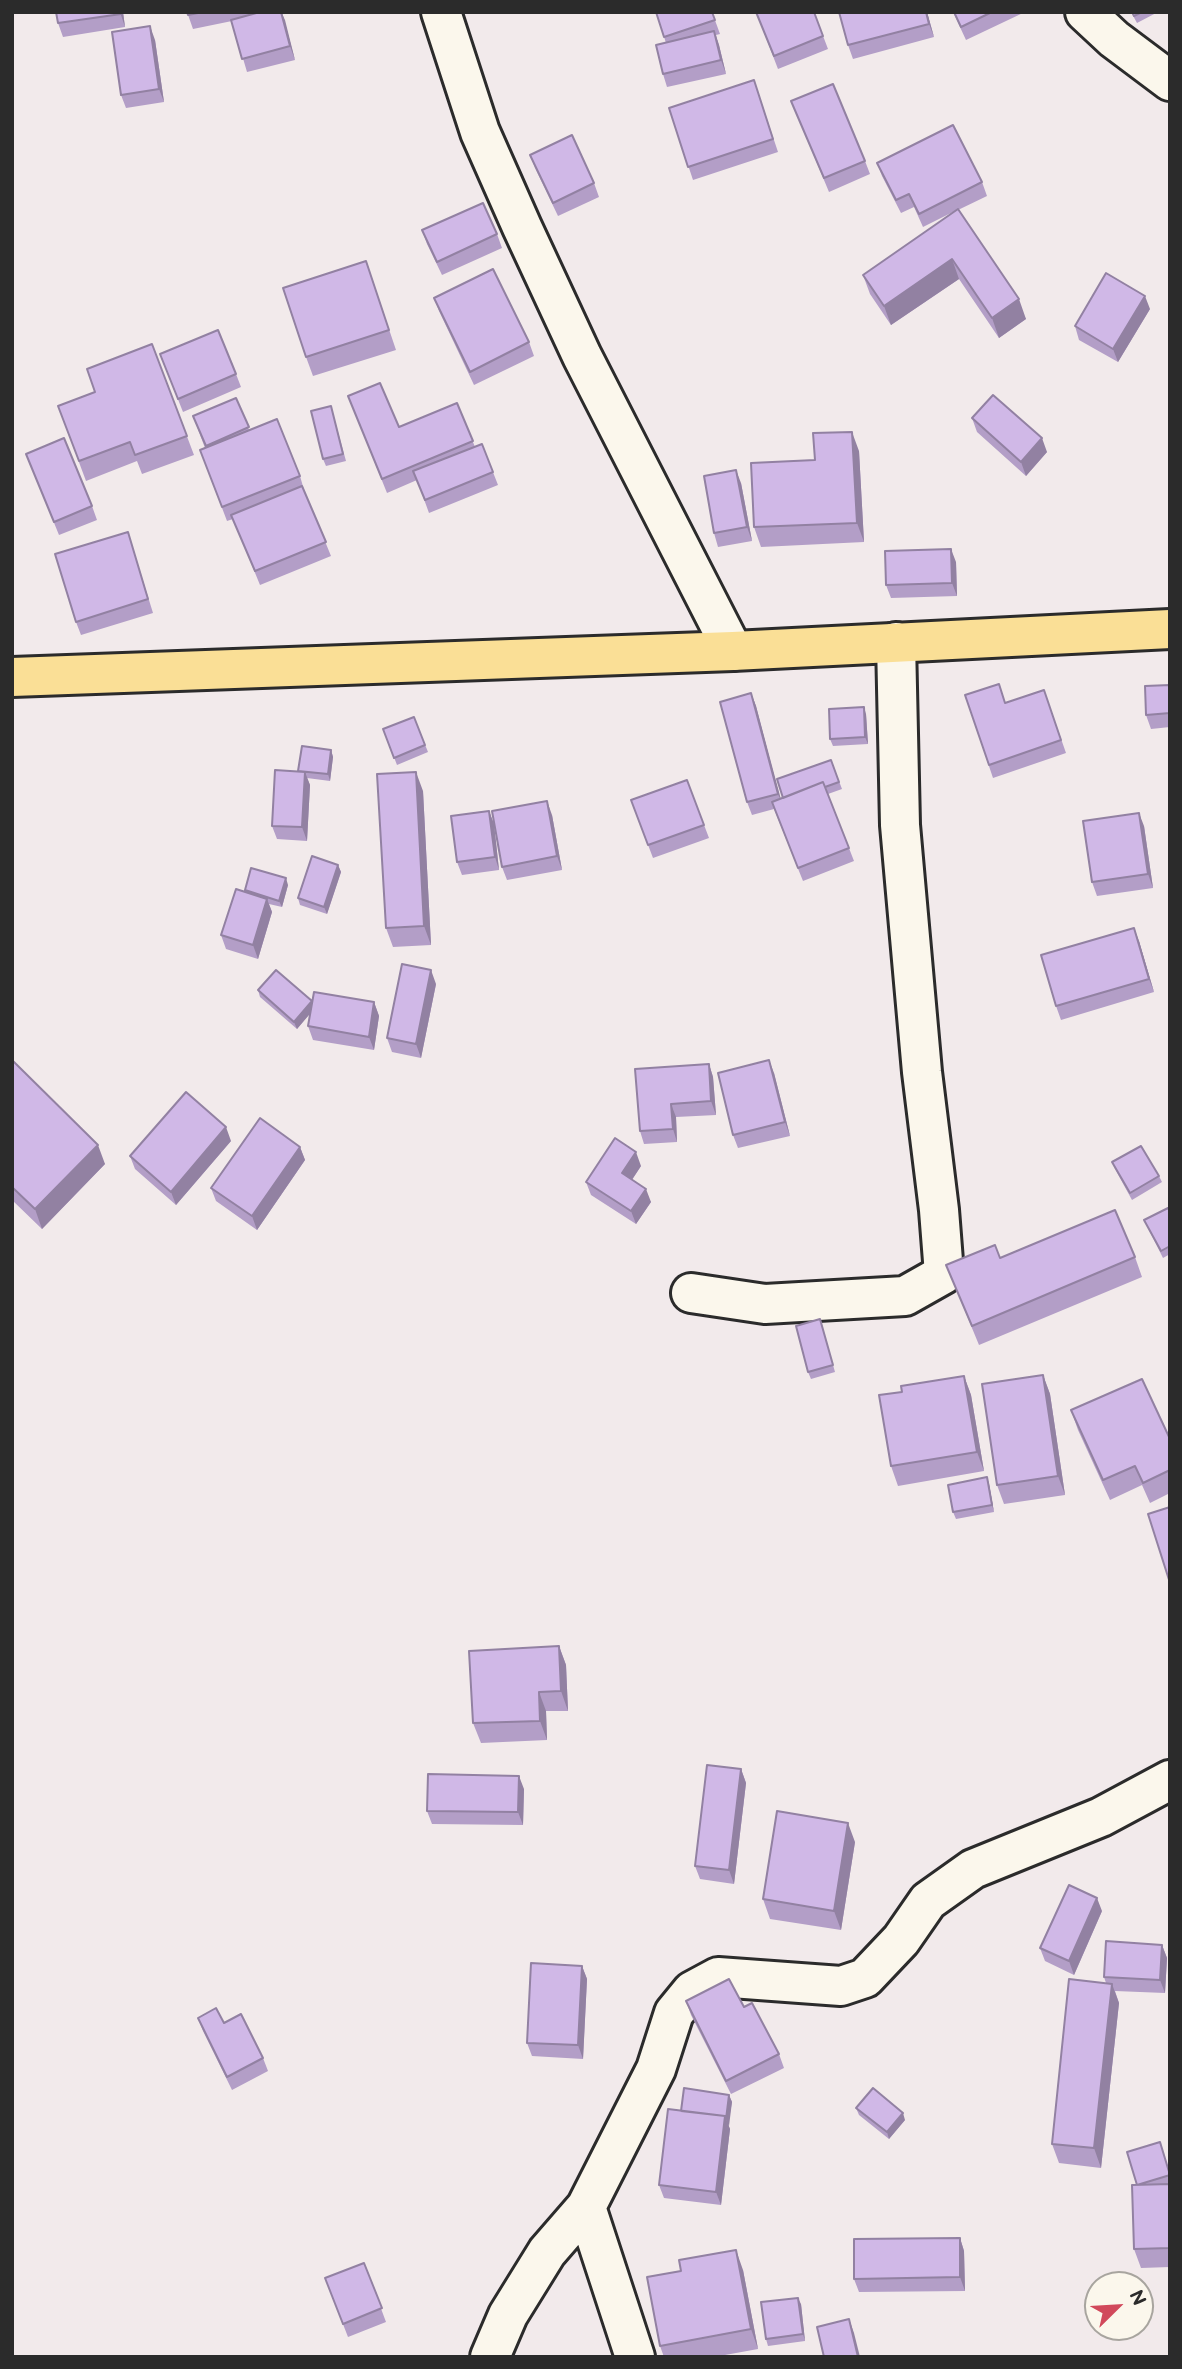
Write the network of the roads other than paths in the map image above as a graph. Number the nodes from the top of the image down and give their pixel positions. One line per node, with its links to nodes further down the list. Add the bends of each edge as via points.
1 (441, 12): 6 (street, via 480,132 522,227 582,356)
2 (1085, 12): 3 (street)
3 (1170, 81)
4 (1170, 629): 5 (main road)
5 (897, 642): 6 (main road); 8 (street, via 900,825 944,1274 905,1296 765,1304)
6 (733, 650): 7 (main road)
7 (12, 677)
8 (691, 1293)
9 (1170, 1780): 10 (street, via 1101,1816 973,1869 928,1901 901,1940 865,1978 841,1986 718,1977 692,1991 674,2013 656,2069)
10 (586, 2207): 11 (street, via 547,2252 508,2315); 12 (street)
11 (490, 2357)
12 (635, 2357)

